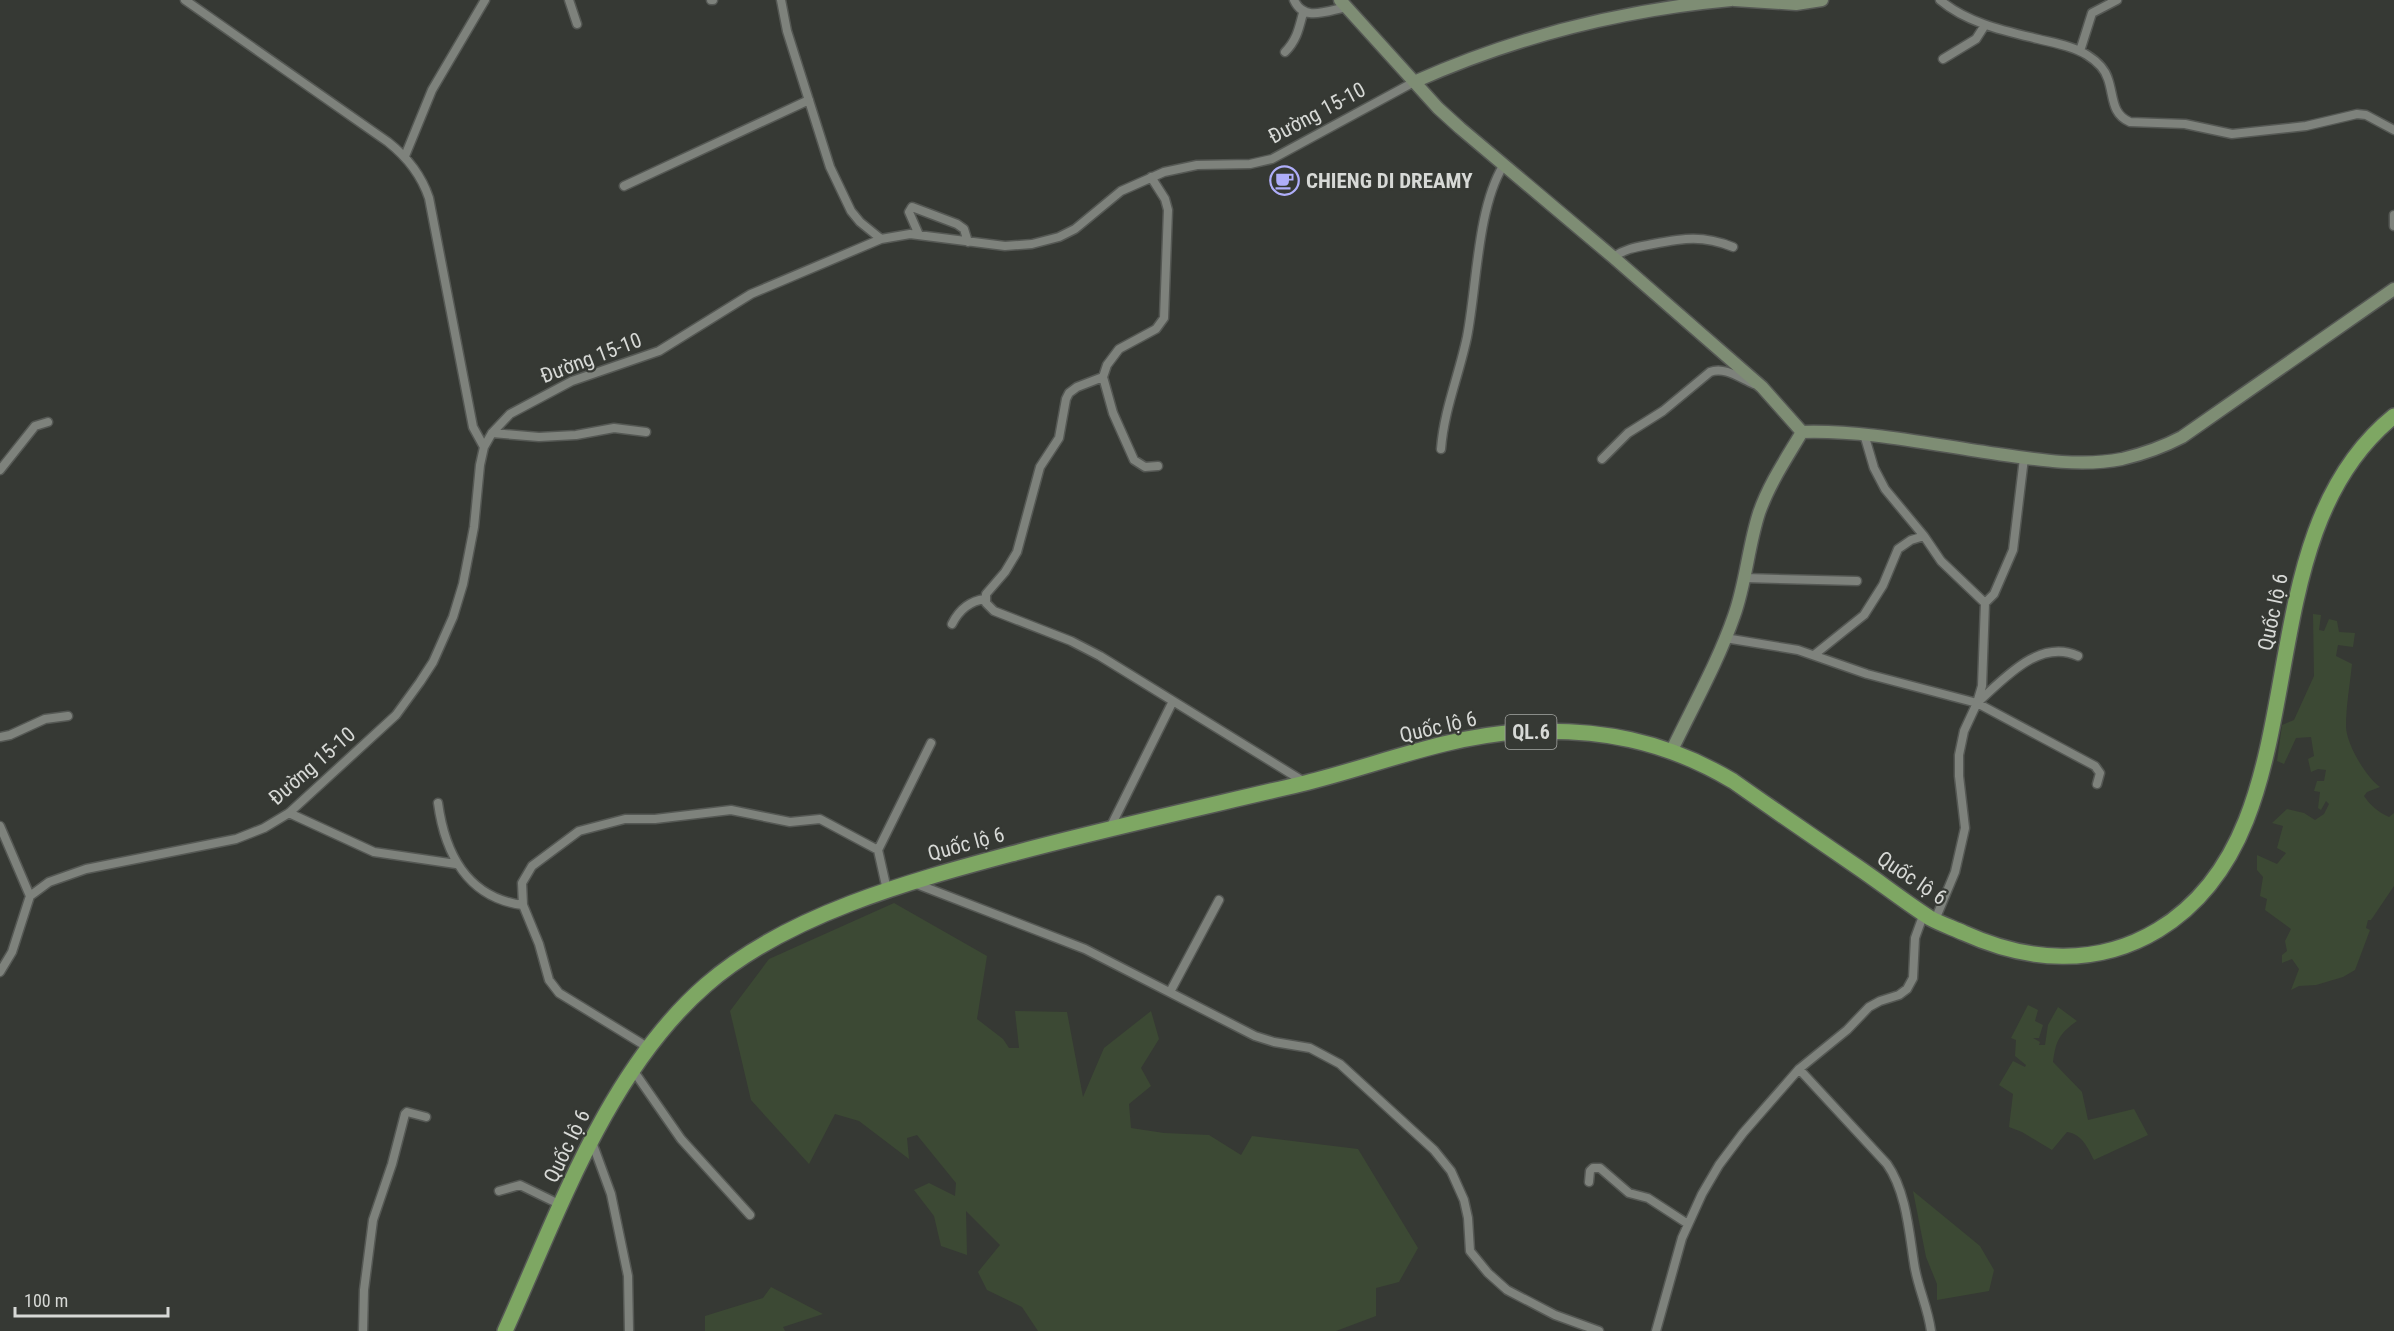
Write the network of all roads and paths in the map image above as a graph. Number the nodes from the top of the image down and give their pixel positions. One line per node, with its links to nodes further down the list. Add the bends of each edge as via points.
1 (184, 0): 20 (street)
2 (485, 0): 20 (street, via 432,90)
3 (569, 0): 12 (street)
4 (782, 0): 18 (street, via 787,31)
5 (1294, 0): 11 (street)
6 (1733, 0): 7 (street, via 1796,4); 17 (street, via 1569,27 1469,58)
7 (1822, 0)
8 (1940, 0): 13 (street)
9 (2117, 0): 14 (street, via 2092,13)
10 (1343, 4): 11 (street); 17 (street)
11 (1303, 13): 15 (street, via 1298,35)
12 (577, 24)
13 (1986, 25): 14 (street); 16 (street, via 1976,39)
14 (2080, 51): 19 (street, via 2098,64 2108,78 2116,110 2130,122 2185,124 2239,134 2306,126 2357,114)
15 (1285, 52)
16 (1943, 59)
17 (1414, 82): 21 (street); 22 (street, Đường 15-10, via 1272,159 1250,164 1197,165)
18 (809, 100): 23 (street); 27 (street, via 823,150 847,205)
19 (2394, 129)
20 (405, 156): 40 (street, via 429,198 473,427)
21 (1503, 165): 30 (street); 41 (street, via 1488,200 1467,336 1448,405)
22 (1151, 177): 28 (street, Đường 15-10, via 1121,191 1082,225 1059,237 1014,246); 32 (street, via 1168,210 1164,318 1156,329 1119,349)
23 (624, 186)
24 (2394, 215): 25 (street)
25 (2394, 226)
26 (919, 235): 27 (street, Đường 15-10); 28 (street, Đường 15-10); 28 (street, via 909,212 912,207 957,224 964,229)
27 (881, 239): 38 (street, Đường 15-10, via 751,294 659,351 549,391 510,414)
28 (968, 242)
29 (1733, 247): 30 (street, via 1716,240 1683,238 1626,249)
30 (1613, 257): 33 (street)
31 (2394, 289): 42 (street, via 2201,425 2164,446 2100,462)
32 (1103, 377): 44 (street, via 1113,413 1134,460 1145,467); 49 (street, via 1069,393 1059,438 1040,468 1017,552)
33 (1762, 387): 37 (street); 43 (street, via 1714,370 1628,433)
34 (2394, 416): 74 (highway, Quốc lộ 6 / QL.6, via 2360,450 2321,518 2301,575 2255,797 2234,849 2200,896 2148,936 2095,954 2056,956 2013,951)
35 (48, 422): 45 (street, via 35,426)
36 (646, 432): 38 (street, via 614,428 539,437)
37 (1802, 432): 39 (street); 47 (street, via 1763,504)
38 (492, 433): 40 (street, Đường 15-10)
39 (1864, 435): 42 (street); 46 (street, via 1881,483)
40 (484, 447): 64 (street, Đường 15-10, via 463,584 433,662 381,731)
41 (1441, 449)
42 (2024, 458): 50 (street, via 2013,550 1994,594)
43 (1602, 459)
44 (1158, 466)
45 (0, 470)
46 (1924, 536): 50 (street, via 1941,561); 53 (street, via 1898,549 1883,585 1864,615)
47 (1745, 578): 48 (street); 52 (street)
48 (1857, 581)
49 (985, 599): 51 (street, via 962,609); 55 (street, via 994,611 1081,645)
50 (1985, 603): 56 (street, via 1983,676)
51 (952, 624)
52 (1725, 638): 53 (street); 60 (street)
53 (1814, 655): 56 (street)
54 (2079, 656): 56 (street, via 2057,651 2028,661)
55 (1173, 701): 61 (street); 66 (street)
56 (1977, 703): 62 (street, via 2095,766 2100,772); 74 (street, via 1964,731 1959,755 1965,828 1956,873)
57 (68, 716): 58 (street, via 45,719)
58 (0, 737)
59 (931, 743): 67 (street)
60 (1672, 750): 61 (highway, Quốc lộ 6 / QL.6, via 1592,733 1516,732 1460,741); 74 (highway, Quốc lộ 6 / QL.6, via 1733,781)
61 (1306, 783): 66 (highway, Quốc lộ 6 / QL.6)
62 (2097, 784)
63 (438, 802): 68 (street)
64 (289, 813): 68 (street, via 374,852); 71 (street, Đường 15-10, via 246,836 65,875)
65 (0, 826): 71 (street)
66 (1110, 828): 69 (highway, Quốc lộ 6 / QL.6)
67 (878, 850): 70 (street); 73 (street, via 820,819 790,822 730,810 625,819 574,833 532,866 522,883)
68 (456, 864): 73 (street, via 487,894)
69 (910, 881): 70 (highway, Quốc lộ 6 / QL.6); 76 (street, via 1077,945)
70 (887, 890): 77 (highway, Quốc lộ 6 / QL.6, via 825,915 736,962 698,993)
71 (30, 896): 75 (street, via 12,952)
72 (1219, 900): 76 (street)
73 (523, 905): 77 (street, via 551,985)
74 (1930, 917): 78 (street, via 1916,938 1912,978 1907,989 1869,1007)
75 (0, 972)
76 (1170, 992): 90 (street, via 1255,1036 1310,1048 1340,1064 1434,1150 1451,1172 1464,1200 1470,1251 1488,1273 1507,1290 1555,1315)
77 (649, 1048): 79 (highway, Quốc lộ 6 / QL.6)
78 (1799, 1069): 86 (street, via 1729,1151); 92 (street, via 1887,1164 1895,1178)
79 (633, 1070): 81 (highway, Quốc lộ 6 / QL.6); 85 (street, via 681,1139)
80 (426, 1117): 87 (street, via 407,1112 404,1115 375,1212 364,1290)
81 (591, 1141): 84 (highway, Quốc lộ 6 / QL.6); 89 (street, via 611,1194 628,1276)
82 (1588, 1182): 86 (street, via 1593,1168 1600,1168 1629,1193 1648,1198)
83 (499, 1191): 84 (street, via 520,1185)
84 (562, 1206): 88 (highway, Quốc lộ 6 / QL.6)
85 (750, 1215)
86 (1688, 1224): 91 (street)
87 (363, 1331)
88 (505, 1331)
89 (629, 1331)
90 (1599, 1331)
91 (1656, 1331)
92 (1931, 1331)

